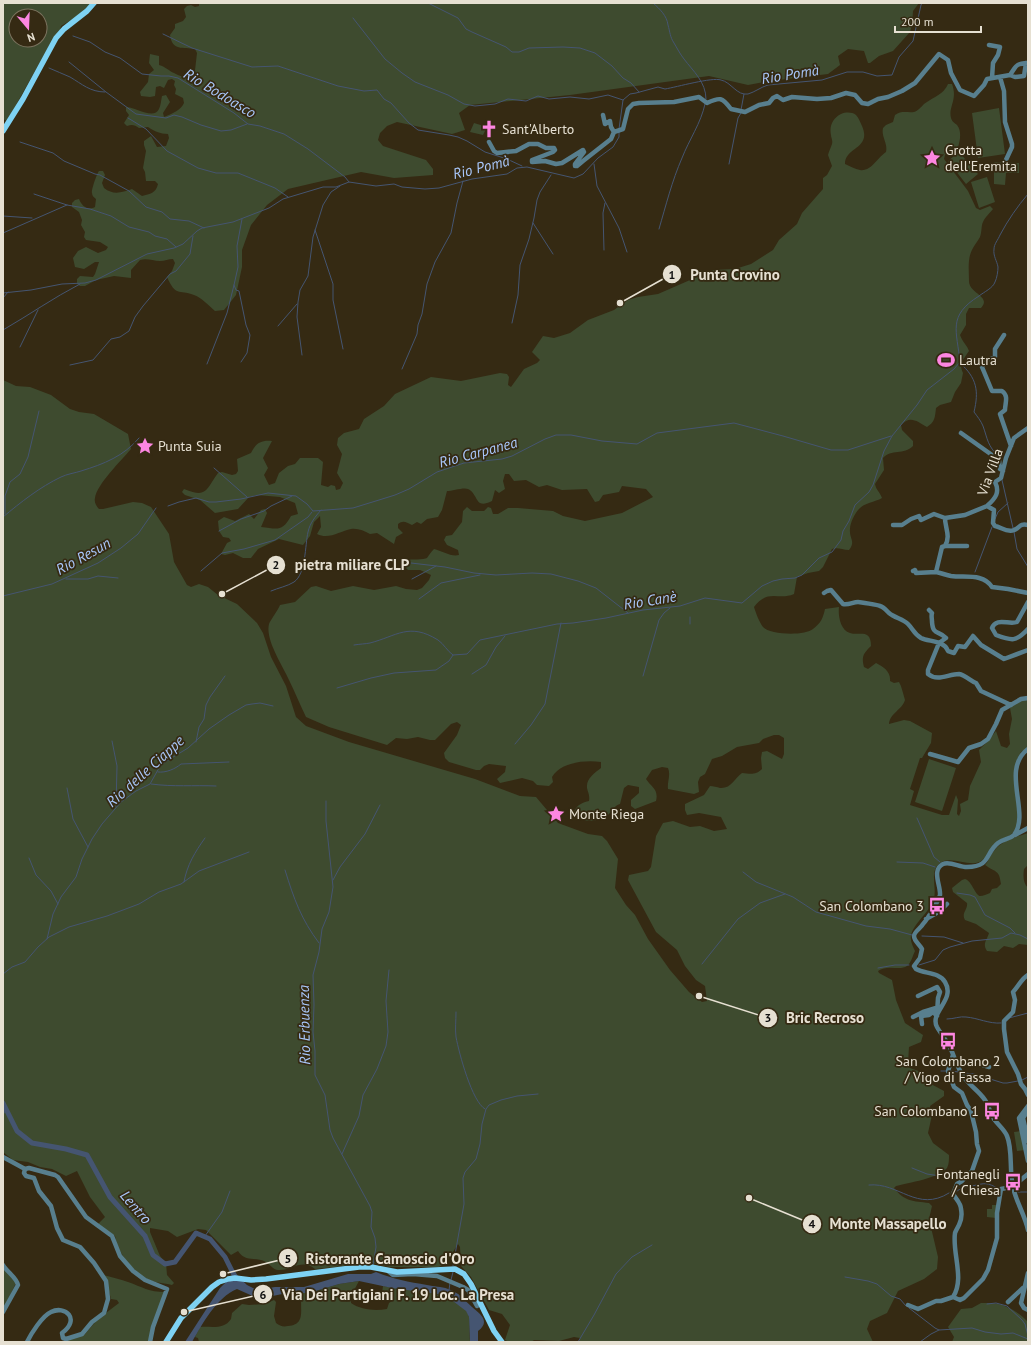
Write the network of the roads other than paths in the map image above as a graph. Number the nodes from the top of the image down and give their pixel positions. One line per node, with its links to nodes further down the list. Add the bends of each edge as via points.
1 (94, 3): 8 (main road, via 56,38)
2 (989, 45): 6 (street, via 1000,47 993,63)
3 (1027, 63): 4 (street, via 1018,64); 4 (street, via 1024,76)
4 (1010, 75): 5 (street)
5 (1000, 77): 6 (street); 11 (street, via 1004,91 1005,122 1012,145)
6 (992, 78): 9 (street, via 986,79 975,96 961,91 951,73 949,61 939,54 915,83 899,93 868,104 862,103 855,95 846,93 818,99 792,97 783,100 777,96 768,104 744,112 730,109 728,104 719,99 706,103 699,97 674,102 639,102 631,105 624,128)
7 (603, 115): 9 (street, via 605,124 609,121)
8 (3, 131)
9 (617, 131): 10 (street, via 611,139 577,166 575,164 584,152 582,150 562,163 532,162 555,149 529,144 516,151 500,153 494,151)
10 (489, 142)
11 (1005, 162)
12 (1004, 335): 15 (street, via 995,349 995,357 985,361 982,367 992,391 1002,391 1006,395 1005,410 1000,414)
13 (1028, 428): 15 (street, Via Villa, via 1014,438)
14 (962, 432): 16 (street, via 999,459 1000,469)
15 (1011, 446): 16 (street, Via Villa)
16 (1003, 471): 17 (street, Via Villa, via 1002,478 995,482 998,488 996,496)
17 (987, 506): 18 (street, via 965,515); 19 (street, via 994,510 995,526 1013,530 1020,525)
18 (945, 518): 20 (street, via 934,514 921,520 918,516 902,526); 21 (street, via 948,535)
19 (1028, 524)
20 (893, 525)
21 (945, 546): 22 (street); 24 (street, via 942,547)
22 (967, 546)
23 (913, 571): 24 (street)
24 (936, 572): 26 (street, via 952,576 977,577 992,587)
25 (824, 593): 30 (street, via 831,590 843,604 847,605 859,602 879,605 909,625 916,635 924,640)
26 (1028, 593)
27 (1028, 602): 29 (street, via 1017,622 997,622 992,628 996,635 1012,640 1020,637)
28 (929, 610): 30 (street, via 932,613 933,630 946,637)
29 (1028, 629)
30 (939, 643): 31 (street, via 954,653 958,646 965,647 973,636 981,645 1004,659); 33 (street, via 928,670 930,676 964,676 976,683 980,691)
31 (1028, 650)
32 (1028, 698): 33 (street, via 1021,698)
33 (1011, 705): 35 (street, via 1002,710 985,741 969,748 958,762)
34 (1028, 749): 37 (street, via 1021,755 1018,764 1022,817)
35 (930, 754)
36 (1028, 828): 37 (street)
37 (1014, 835): 39 (street, via 999,843 984,863 967,867 943,864 939,867 937,874 940,895)
38 (947, 904): 39 (street)
39 (926, 919): 42 (street, via 915,934 922,949 920,958 914,966 918,970 938,976 946,984 947,997)
40 (1028, 975): 48 (street, via 1013,992 1013,1012 1004,1021 1004,1029 1012,1063)
41 (918, 996): 42 (street, via 937,987 940,992)
42 (937, 1013): 43 (street, via 936,1008); 44 (street, via 921,1016); 46 (street, via 936,1025 946,1040)
43 (913, 1017)
44 (922, 1024)
45 (936, 1061): 46 (street)
46 (952, 1062): 47 (street); 58 (street, via 985,1100 993,1119 1007,1135); 64 (street, via 948,1071 954,1086 962,1093 971,1111 980,1151 972,1171 957,1184 952,1194 962,1210 960,1224 955,1233 957,1279 956,1293)
47 (989, 1067)
48 (1028, 1095)
49 (1028, 1106): 55 (street, via 1019,1118)
50 (1028, 1111): 52 (street, via 1023,1118)
51 (1028, 1120): 52 (street)
52 (1025, 1126): 53 (street)
53 (1028, 1141)
54 (3, 1157): 56 (street)
55 (1028, 1162)
56 (25, 1169): 70 (street, via 26,1176 34,1178 39,1191 48,1202 63,1240 80,1247 106,1281 108,1299 104,1312 82,1334 66,1340 63,1338 62,1333 69,1328 69,1314 59,1310 52,1311); 71 (street, via 58,1177 86,1217 112,1236 120,1256 133,1271 145,1280 167,1289)
57 (1028, 1174): 58 (street)
58 (1012, 1186): 59 (street); 64 (street, via 1001,1189 997,1213 997,1238 986,1276 964,1298 960,1300)
59 (1028, 1230)
60 (3, 1265): 69 (street, via 18,1284)
61 (388, 1271): 67 (street, via 393,1275 437,1276 468,1290); 72 (main road, via 371,1266 251,1280 228,1279 212,1287 193,1305 181,1318); 73 (main road, via 459,1270 471,1284)
62 (1028, 1272): 63 (street)
63 (1024, 1286): 65 (street); 68 (street, via 1021,1303)
64 (953, 1297): 66 (street, via 918,1309)
65 (1008, 1302)
66 (908, 1305)
67 (477, 1306)
68 (1028, 1310)
69 (3, 1312)
70 (27, 1342)
71 (150, 1342)
72 (166, 1342)
73 (502, 1342)

